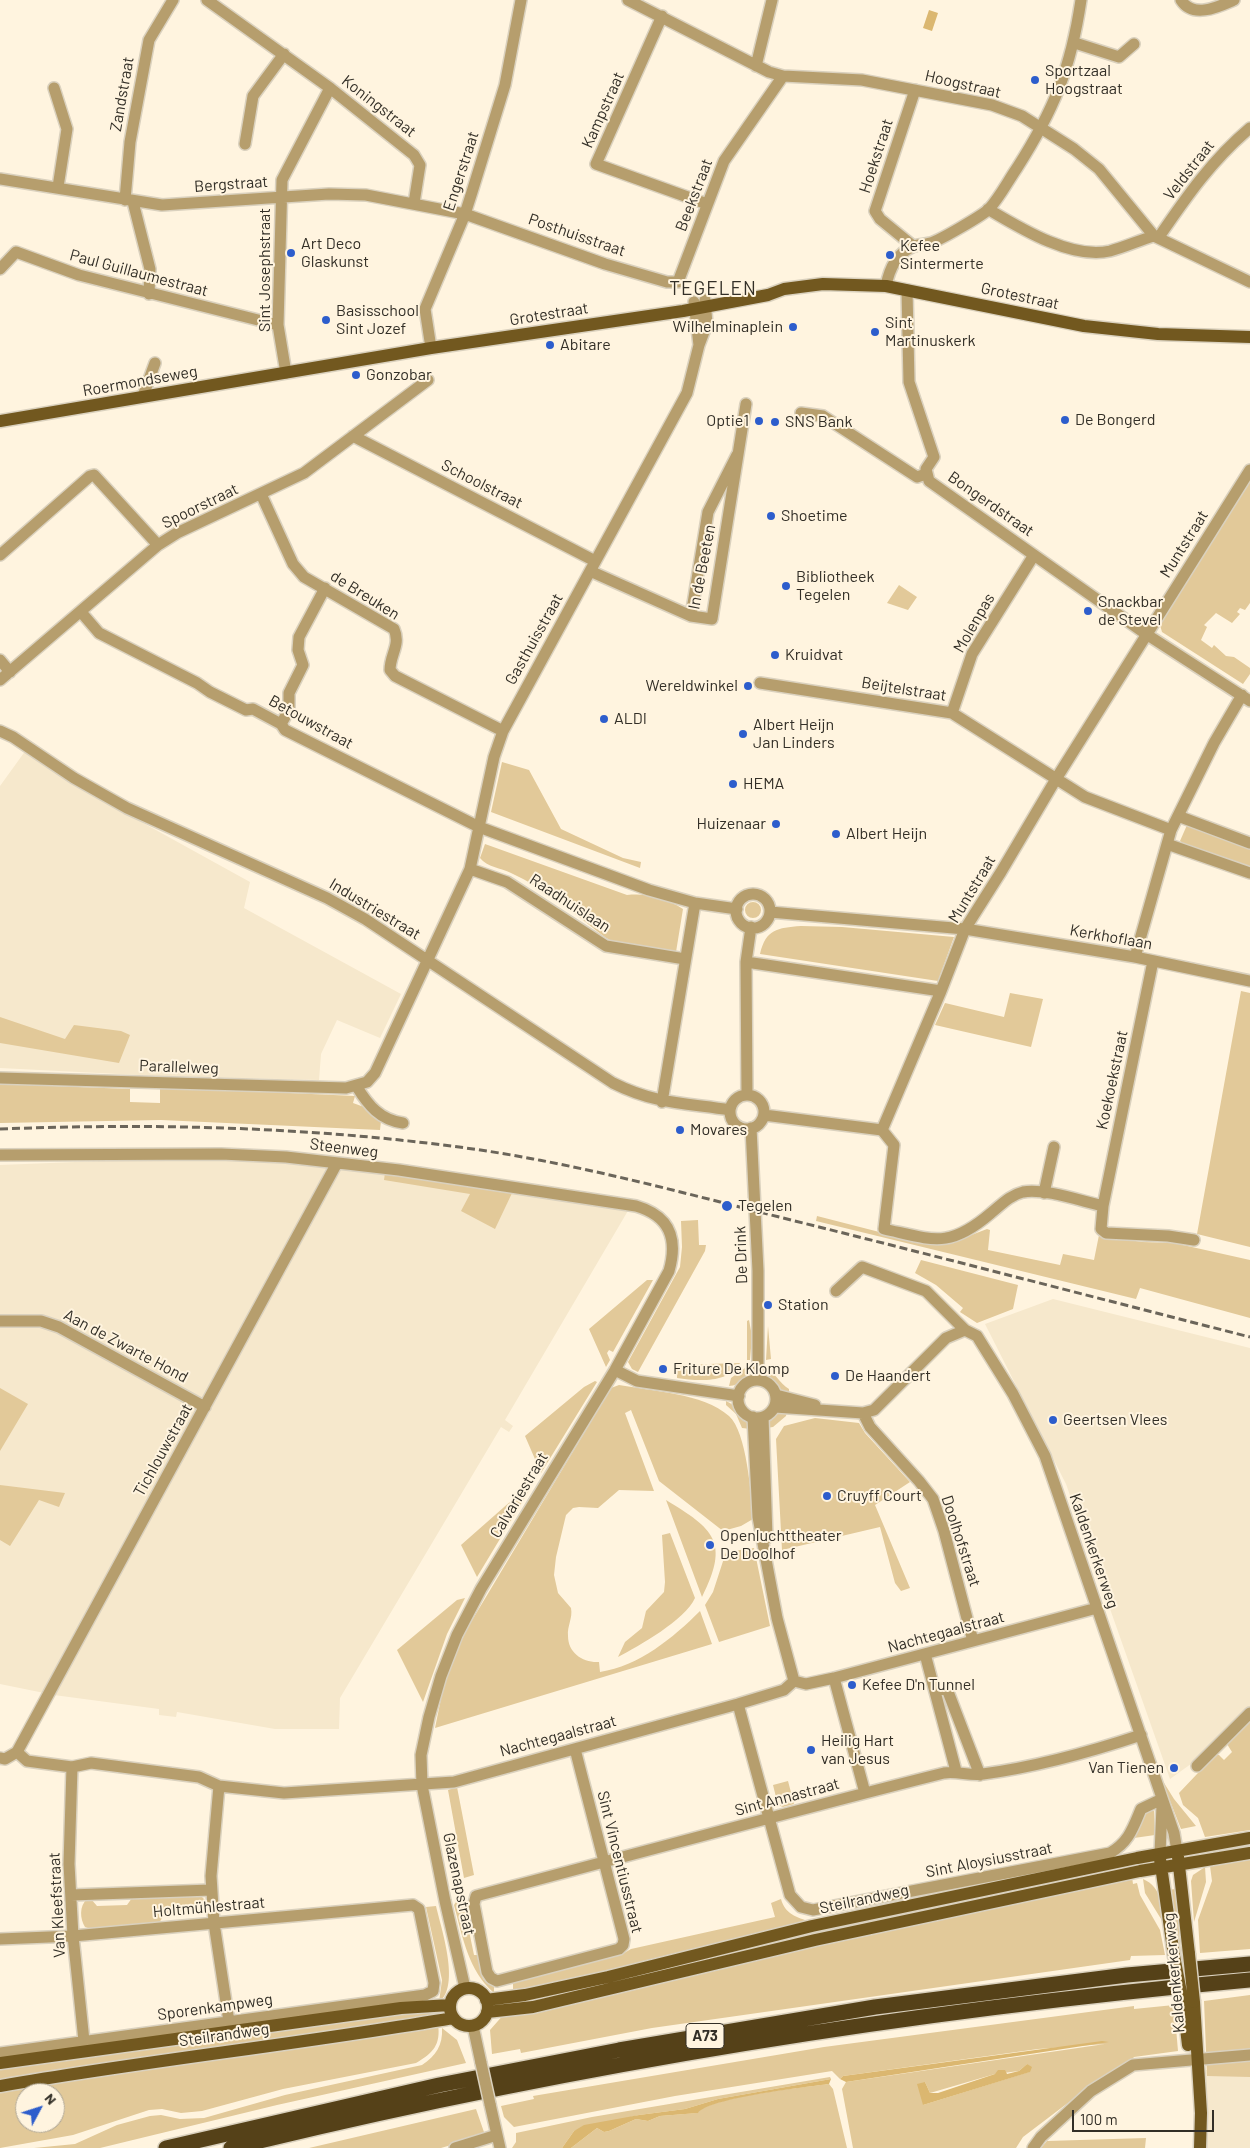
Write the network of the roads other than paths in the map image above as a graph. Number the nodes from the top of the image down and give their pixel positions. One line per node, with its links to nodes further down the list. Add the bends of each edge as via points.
1 (173, 0): 24 (street, Zandstraat, via 149,40 130,142)
2 (207, 0): 12 (street, Koningstraat)
3 (521, 0): 28 (street, Engerstraat, via 505,85)
4 (628, 0): 9 (street, Hoogstraat)
5 (772, 0): 13 (street)
6 (1081, 0): 10 (street)
7 (1181, 0): 8 (street, via 1193,10 1214,10)
8 (1234, 0)
9 (662, 16): 13 (street, Hoogstraat); 26 (street, Kampstraat, via 596,164)
10 (1074, 44): 11 (street, via 1119,57); 18 (street, via 1060,89)
11 (1134, 44)
12 (284, 54): 16 (street, Koningstraat); 20 (street, via 253,96)
13 (756, 66): 14 (street, Hoogstraat)
14 (783, 76): 17 (street, Hoogstraat, via 862,80); 26 (street, Beekstraat, via 724,161)
15 (54, 88): 22 (street, via 67,128)
16 (330, 88): 23 (street, Sint Josephstraat, via 282,180); 25 (street, Koningstraat, via 414,155 420,165)
17 (915, 90): 18 (street, Hoogstraat, via 992,105 1022,116); 30 (street, Hoekstraat, via 875,211)
18 (1042, 128): 27 (street); 29 (street, Hoogstraat, via 1099,168)
19 (1250, 128): 29 (street, Veldstraat, via 1200,178)
20 (244, 144)
21 (0, 179): 22 (street, Bergstraat)
22 (58, 187): 24 (street, Bergstraat)
23 (282, 197): 24 (street, Bergstraat, via 162,205); 25 (street, Bergstraat, via 366,195); 38 (street, Sint Josephstraat)
24 (129, 201): 36 (street, Zandstraat, via 150,269)
25 (414, 203): 28 (street, Bergstraat)
26 (707, 204): 32 (street, Beekstraat)
27 (988, 209): 29 (street, via 1038,238 1090,252 1109,251); 30 (street, via 932,243)
28 (465, 214): 32 (street, Posthuisstraat, via 605,264 667,282); 40 (street, Engerstraat, via 425,309)
29 (1157, 236): 33 (street, Hoogstraat)
30 (913, 246): 34 (street, via 889,269)
31 (0, 269): 36 (street, Paul Guillaumestraat, via 16,252 79,275)
32 (678, 282)
33 (1250, 282)
34 (886, 286): 35 (main road, Grotestraat); 37 (main road, Grotestraat, via 822,284)
35 (907, 290): 39 (main road, Grotestraat, via 1084,326 1158,334); 51 (street, Bongerdstraat, via 909,382 934,457)
36 (149, 294): 38 (street, Paul Guillaumestraat)
37 (700, 304): 40 (main road, Grotestraat, via 672,312); 56 (street, Gasthuisstraat, via 699,345 687,393)
38 (278, 325): 42 (street, Sint Josephstraat)
39 (1250, 337)
40 (431, 348): 42 (main road, Grotestraat)
41 (155, 363): 44 (street)
42 (286, 373): 44 (main road, Roermondseweg)
43 (428, 380): 48 (street, Spoorstraat)
44 (143, 396): 47 (main road, Roermondseweg)
45 (746, 404): 49 (street, In de Beeten)
46 (801, 412): 51 (street, via 823,416 917,477)
47 (0, 422)
48 (353, 436): 52 (street, Spoorstraat, via 304,474); 56 (street, Schoolstraat)
49 (737, 455): 59 (street, In de Beeten, via 708,512); 59 (street, In de Beeten, via 712,619)
50 (1250, 470): 60 (street, Muntstraat)
51 (926, 474): 55 (street, Bongerdstraat, via 929,481)
52 (261, 494): 53 (street, Spoorstraat); 57 (street, de Breuken, via 293,564 304,577)
53 (158, 544): 54 (street, via 94,475); 58 (street, Spoorstraat)
54 (0, 555)
55 (1034, 555): 60 (street, Bongerdstraat); 66 (street, Molenpas, via 972,654)
56 (593, 566): 59 (street, Schoolstraat); 69 (street, Gasthuisstraat)
57 (325, 588): 67 (street, via 299,637 298,650 303,665 289,693 290,710); 69 (street, de Breuken, via 394,629 398,638 390,670 395,676)
58 (81, 612): 62 (street, Spoorstraat); 67 (street, Betouwstraat, via 99,633 197,682 217,696 246,710 253,709)
59 (691, 616)
60 (1146, 634): 65 (street, Bongerdstraat); 70 (street, Muntstraat)
61 (0, 660): 62 (street)
62 (10, 672): 63 (street, Spoorstraat)
63 (0, 680)
64 (760, 683): 66 (street, Beijtelstraat)
65 (1246, 698): 71 (street)
66 (952, 713): 70 (street, Beijtelstraat)
67 (281, 724): 72 (street, Betouwstraat, via 285,730)
68 (0, 731): 85 (street, Industriestraat, via 127,808 328,898)
69 (503, 731): 72 (street, Gasthuisstraat)
70 (1056, 779): 73 (street, Beijtelstraat, via 1085,797); 82 (street, Muntstraat)
71 (1178, 816): 73 (street); 74 (street)
72 (479, 827): 76 (street, Gasthuisstraat); 78 (street, Raadhuislaan, via 649,890)
73 (1172, 830): 75 (street)
74 (1250, 843)
75 (1166, 844): 77 (street); 83 (street)
76 (470, 869): 84 (street, Raadhuislaan, via 507,882 606,946); 85 (street, Gasthuisstraat)
77 (1250, 872)
78 (694, 903): 79 (street, Raadhuislaan); 84 (street)
79 (737, 909): 80 (street, via 744,897 755,894 764,898); 81 (street, via 740,921)
80 (770, 912): 81 (street, via 763,924); 82 (street)
81 (751, 927): 87 (street)
82 (965, 929): 83 (street, Kerkhoflaan); 89 (street, Muntstraat)
83 (1135, 957): 86 (street, Kerkhoflaan)
84 (685, 959): 93 (street)
85 (428, 961): 91 (street, via 375,1073); 93 (street, Industriestraat, via 613,1083)
86 (1153, 961): 88 (street, Kerkhoflaan); 103 (street, Koekoekstraat)
87 (746, 962): 89 (street); 92 (street)
88 (1250, 981)
89 (941, 991): 98 (street, Muntstraat)
90 (0, 1078): 91 (street, Parallelweg)
91 (356, 1087): 96 (street, via 379,1114 393,1122)
92 (747, 1095): 94 (street, via 736,1099); 95 (street, via 759,1100)
93 (662, 1102): 94 (street, Industriestraat)
94 (730, 1110): 97 (street, via 736,1124)
95 (764, 1114): 97 (street, via 759,1124); 98 (street)
96 (403, 1123)
97 (751, 1128): 110 (street, De Drink, via 758,1271)
98 (882, 1130): 102 (street, via 894,1145 884,1229 933,1240 955,1238 973,1228 1012,1195)
99 (1054, 1147): 102 (street)
100 (0, 1155): 101 (street, Steenweg, via 221,1154)
101 (336, 1163): 104 (street, Steenweg, via 636,1206 658,1216); 113 (street, Tichlouwstraat)
102 (1044, 1193): 103 (street)
103 (1103, 1206): 105 (street, Koekoekstraat, via 1101,1229 1106,1232)
104 (670, 1234): 109 (street, Calvariestraat, via 674,1254 669,1271)
105 (1194, 1240)
106 (836, 1290): 108 (street, Kaldenkerkerweg, via 862,1267 926,1291)
107 (0, 1321): 113 (street, Aan de Zwarte Hond, via 41,1321 59,1327)
108 (965, 1330): 114 (street, via 946,1338 882,1403); 116 (street, Kaldenkerkerweg, via 977,1336 1013,1394 1044,1456)
109 (615, 1370): 111 (street, via 637,1380); 133 (street, Calvariestraat, via 481,1589 457,1635 429,1718 421,1755)
110 (758, 1380): 111 (street, via 745,1385); 112 (street, via 770,1384)
111 (739, 1396): 115 (street, via 742,1410)
112 (775, 1401): 114 (street); 115 (street, via 770,1413)
113 (205, 1407): 126 (street, Tichlouwstraat)
114 (863, 1413): 117 (street, Doolhofstraat, via 870,1427 933,1499)
115 (758, 1417): 120 (street, via 768,1516 767,1555 777,1618)
116 (1097, 1608): 117 (street, Nachtegaalstraat); 124 (street, Kaldenkerkerweg)
117 (973, 1641): 118 (street, Nachtegaalstraat)
118 (925, 1654): 119 (street, Nachtegaalstraat); 121 (street)
119 (834, 1678): 120 (street, Nachtegaalstraat, via 806,1684); 135 (street)
120 (794, 1681): 122 (street, Nachtegaalstraat, via 784,1690)
121 (935, 1690): 131 (street); 132 (street, via 947,1689)
122 (738, 1704): 125 (street, Nachtegaalstraat); 137 (street, Sint Aloysiusstraat)
123 (1250, 1713): 128 (street)
124 (1141, 1735): 132 (street, Sint Annastraat, via 1090,1752); 136 (street, Kaldenkerkerweg)
125 (574, 1749): 133 (street, Nachtegaalstraat, via 454,1782); 142 (street, Sint Vincentiusstraat)
126 (17, 1752): 127 (street); 129 (street, Nachtegaalstraat, via 27,1761)
127 (2, 1758): 130 (street)
128 (1197, 1766)
129 (72, 1768): 134 (street, Nachtegaalstraat, via 91,1763 198,1777); 146 (street, Van Kleefstraat)
130 (0, 1770)
131 (956, 1771): 132 (street, Sint Annastraat); 135 (street, Sint Annastraat)
132 (980, 1775)
133 (422, 1785): 134 (street, Nachtegaalstraat, via 284,1793); 153 (street, Glazenapstraat)
134 (219, 1786): 145 (street)
135 (865, 1792): 137 (street, Sint Annastraat)
136 (1162, 1799): 137 (street, Sint Aloysiusstraat, via 1141,1809 1129,1838 1110,1853 813,1910 801,1907 790,1895); 139 (street, Kaldenkerkerweg); 141 (street, Kaldenkerkerweg)
137 (770, 1819): 142 (street, Sint Annastraat)
138 (1250, 1838): 139 (main road, Steilrandweg)
139 (1177, 1851): 141 (main road, Steilrandweg); 143 (main road, Kaldenkerkerweg)
140 (1250, 1853): 143 (main road, Steilrandweg)
141 (1160, 1854): 144 (main road, Kaldenkerkerweg); 157 (main road, Steilrandweg, via 812,1926)
142 (605, 1862): 147 (street, Sint Annastraat); 147 (street, Sint Vincentiusstraat, via 624,1939 620,1949 497,1981 488,1972)
143 (1179, 1864): 144 (main road, Steilrandweg); 155 (main road, Kaldenkerkerweg, bridge, via 1189,1954)
144 (1160, 1868): 155 (main road, Kaldenkerkerweg, bridge, via 1174,1956); 157 (main road, Steilrandweg, via 815,1940 550,2003)
145 (211, 1890): 146 (street, Holtmühlestraat); 148 (street)
146 (71, 1895): 149 (street, Van Kleefstraat)
147 (474, 1899)
148 (214, 1923): 149 (street, Holtmühlestraat); 154 (street, Holtmühlestraat, via 414,1905 419,1909); 159 (street)
149 (73, 1936): 150 (street, Holtmühlestraat); 161 (street, Van Kleefstraat)
150 (0, 1939)
151 (1250, 1964): 169 (highway, A73, via 1128,1975 875,2007 439,2085)
152 (1250, 1980): 170 (highway, A73, via 1121,1992 809,2034 451,2098)
153 (465, 1988): 156 (main road, via 458,1992); 157 (main road, via 478,1990)
154 (433, 1991): 159 (street, Sporenkampweg, via 425,1995)
155 (1188, 2002): 164 (main road, Kaldenkerkerweg)
156 (450, 2005): 158 (main road); 165 (main road, Steilrandweg, via 401,2008)
157 (487, 2006): 160 (main road, via 479,2023)
158 (452, 2018): 160 (main road, via 461,2025); 166 (main road, Steilrandweg)
159 (229, 2022): 161 (street, Sporenkampweg)
160 (473, 2026): 167 (street, bridge)
161 (84, 2041): 162 (street, Sporenkampweg)
162 (0, 2052)
163 (1250, 2055): 164 (street)
164 (1194, 2059): 168 (main road, Kaldenkerkerweg, via 1201,2113); 173 (street, via 1133,2065 1091,2091)
165 (0, 2063)
166 (0, 2086)
167 (497, 2135): 171 (street); 172 (street)
168 (1200, 2147)
169 (166, 2148)
170 (231, 2148)
171 (455, 2148)
172 (500, 2148)
173 (1033, 2148)

